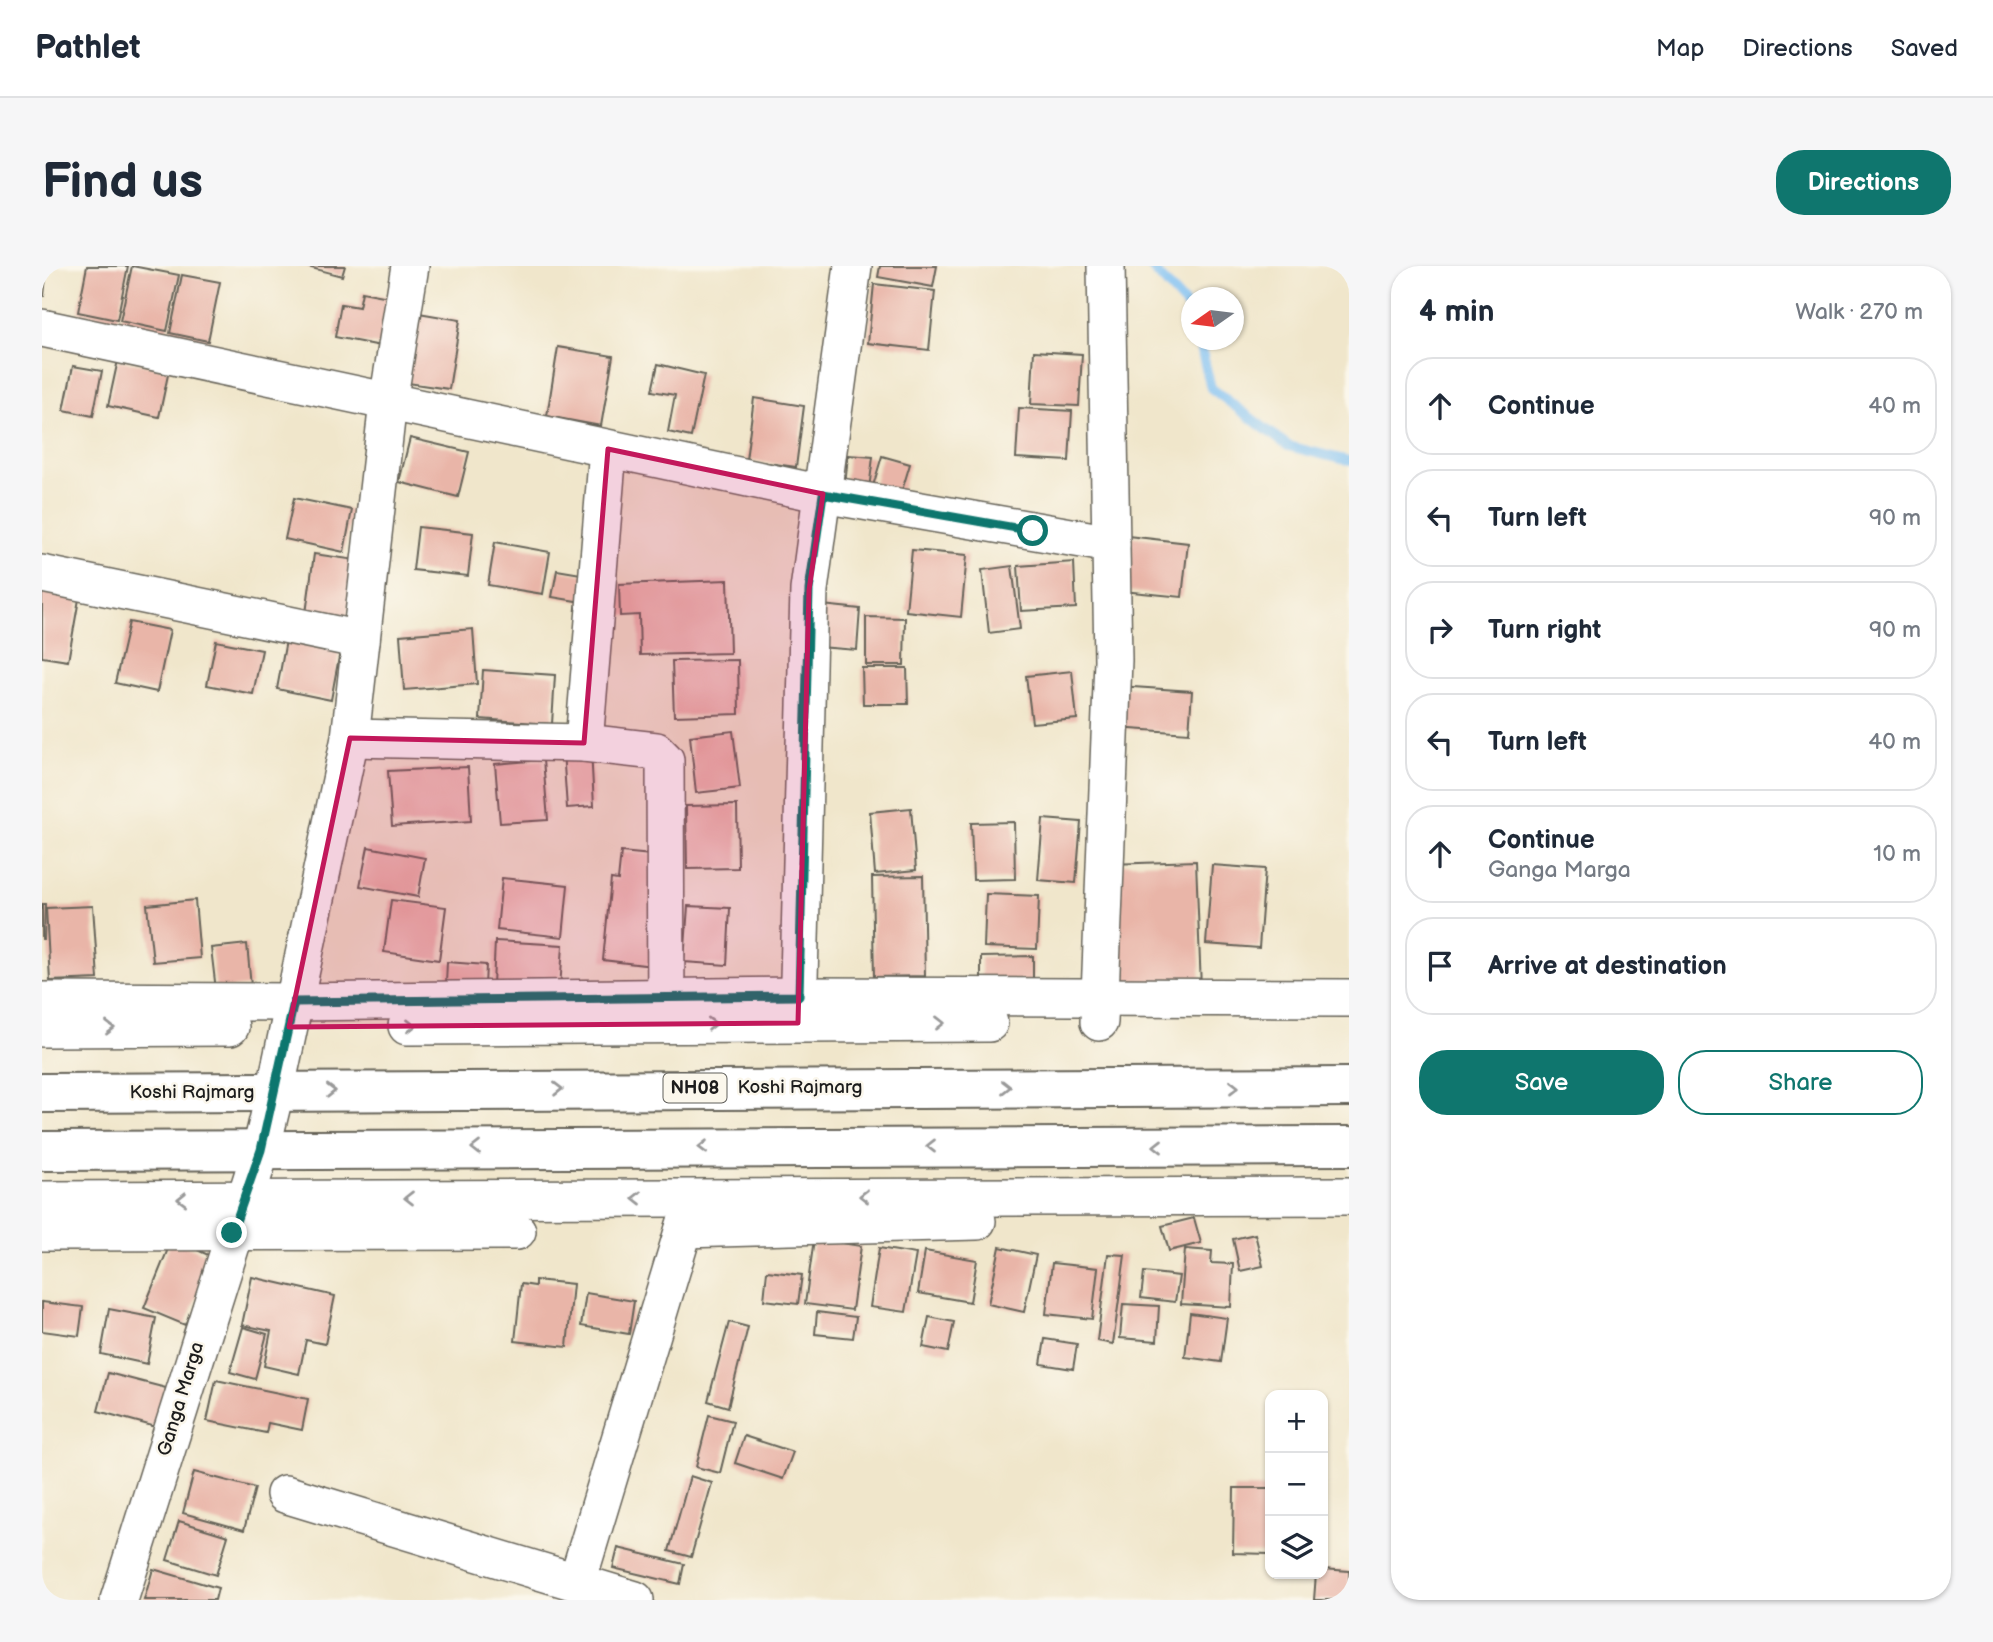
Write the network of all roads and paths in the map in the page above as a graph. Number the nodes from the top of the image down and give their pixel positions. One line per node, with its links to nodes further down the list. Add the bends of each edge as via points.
1 (410, 266): 5 (street, Ganga Marga)
2 (853, 266): 7 (street)
3 (1106, 266): 8 (street)
4 (42, 328): 5 (street)
5 (388, 402): 6 (street); 10 (street, Ganga Marga)
6 (608, 449): 7 (street); 12 (street)
7 (823, 494): 8 (street); 15 (street, via 809,590)
8 (1111, 544): 17 (street, via 1113,660)
9 (42, 574): 10 (street)
10 (361, 640): 11 (street, Ganga Marga)
11 (350, 738): 12 (street); 18 (street, Ganga Marga)
12 (584, 743): 16 (street, via 656,751 665,760)
13 (1349, 998): 17 (street)
14 (42, 1002): 18 (street)
15 (799, 1009): 16 (street); 17 (street)
16 (666, 1011): 18 (street)
17 (1099, 1011): 19 (street)
18 (292, 1014): 20 (street, one-way to 18); 22 (street, Ganga Marga)
19 (1349, 1023)
20 (42, 1028)
21 (1349, 1087): 22 (main road, Koshi Rajmarg / NH08, one-way to 21)
22 (275, 1092): 23 (main road, Koshi Rajmarg / NH08); 25 (street, Ganga Marga)
23 (42, 1093)
24 (1349, 1146): 25 (main road, one-way to 25)
25 (261, 1150): 26 (main road); 28 (street, Ganga Marga)
26 (42, 1151)
27 (1349, 1196): 30 (street, one-way to 30)
28 (246, 1198): 29 (street, one-way to 29); 30 (street, one-way to 28); 34 (street, Ganga Marga)
29 (42, 1200)
30 (689, 1213): 31 (street); 36 (street)
31 (1349, 1219)
32 (517, 1231): 34 (street)
33 (42, 1233): 34 (street)
34 (232, 1233): 37 (street, Ganga Marga)
35 (285, 1494): 36 (street)
36 (577, 1582): 38 (street)
37 (119, 1600)
38 (635, 1600)

